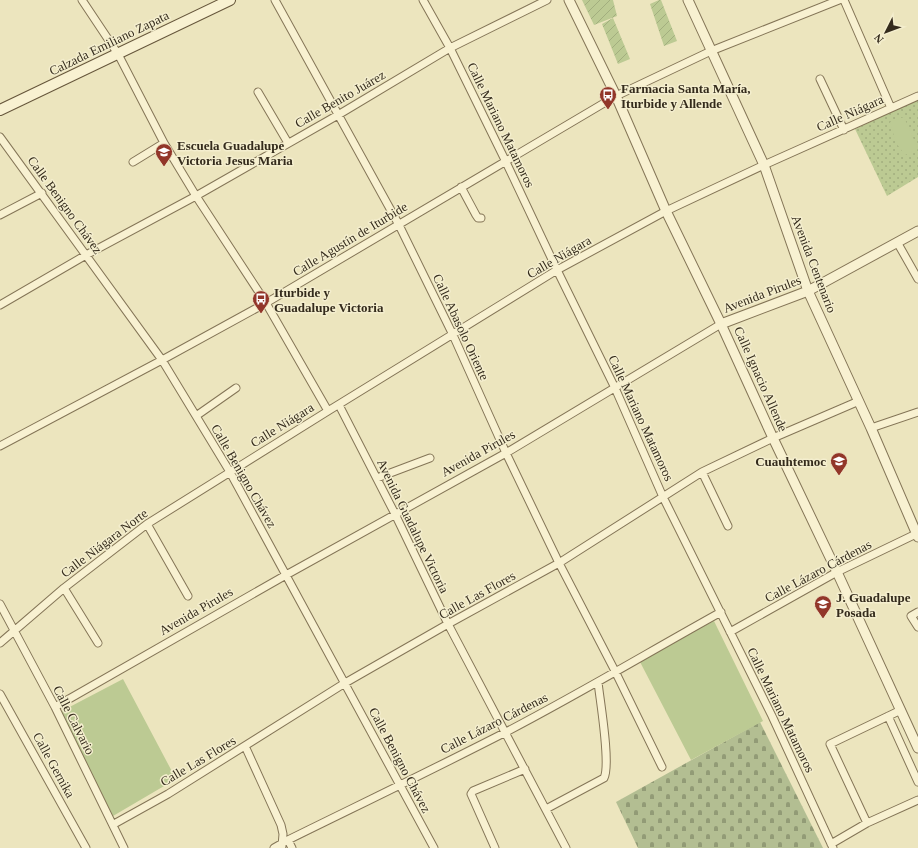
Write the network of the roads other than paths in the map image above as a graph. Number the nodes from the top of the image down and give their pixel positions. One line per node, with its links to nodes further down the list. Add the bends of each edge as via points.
1 (82, 0): 12 (street)
2 (230, 0): 12 (main road, Calzada Emiliano Zapata)
3 (275, 0): 19 (street, Calle Abasolo Oriente)
4 (423, 0): 10 (street, Calle Mariano Matamoros)
5 (547, 0): 10 (street, Calle Benito Juárez)
6 (568, 0): 15 (street, Calle Ignacio Allende)
7 (688, 0): 11 (street, Avenida Centenario)
8 (839, 0): 11 (street, Calle Agustín de Iturbide)
9 (844, 0): 17 (street)
10 (450, 48): 19 (street, Calle Benito Juárez); 24 (street, Calle Mariano Matamoros)
11 (711, 51): 15 (street, Calle Agustín de Iturbide); 26 (street, Avenida Centenario)
12 (118, 54): 18 (main road, Calzada Emiliano Zapata); 22 (street)
13 (820, 79): 20 (street)
14 (258, 92): 23 (street)
15 (616, 96): 24 (street, Calle Agustín de Iturbide); 30 (street, Calle Ignacio Allende)
16 (918, 96): 17 (street, Calle Niágara)
17 (891, 108): 20 (street, Calle Niágara)
18 (0, 110)
19 (338, 114): 23 (street, Calle Benito Juárez); 33 (street, Calle Abasolo Oriente)
20 (844, 130): 26 (street, Calle Niágara)
21 (0, 137): 28 (street, Calle Benigno Chávez)
22 (164, 143): 25 (street); 29 (street)
23 (288, 144): 29 (street, Calle Benito Juárez)
24 (505, 160): 27 (street, Calle Agustín de Iturbide); 37 (street, Calle Mariano Matamoros)
25 (133, 162)
26 (764, 165): 30 (street, Calle Niágara); 39 (street, Avenida Centenario)
27 (461, 187): 32 (street, via 476,215); 33 (street, Calle Agustín de Iturbide)
28 (42, 193): 31 (street); 36 (street, Calle Benigno Chávez)
29 (196, 196): 36 (street, Calle Benito Juárez); 40 (street)
30 (666, 212): 37 (street, Calle Niágara); 42 (street, Calle Ignacio Allende)
31 (0, 214)
32 (481, 218)
33 (399, 225): 40 (street, Calle Agustín de Iturbide); 43 (street, Calle Abasolo Oriente)
34 (918, 230): 35 (street, Avenida Pirules)
35 (897, 242): 38 (street); 39 (street, Avenida Pirules)
36 (86, 255): 41 (street, Calle Benito Juárez); 44 (street, Calle Benigno Chávez)
37 (557, 270): 43 (street, Calle Niágara); 46 (street, Calle Mariano Matamoros)
38 (918, 279)
39 (808, 291): 42 (street, Avenida Pirules); 47 (street, Avenida Centenario)
40 (266, 303): 44 (street, Calle Agustín de Iturbide); 49 (street)
41 (0, 305)
42 (721, 324): 46 (street, Avenida Pirules); 53 (street, Calle Ignacio Allende)
43 (453, 335): 48 (street, Calle Niágara); 55 (street, Calle Abasolo Oriente)
44 (162, 360): 51 (street, Calle Benigno Chávez); 54 (street, Calle Agustín de Iturbide)
45 (236, 388): 51 (street)
46 (615, 388): 55 (street, Avenida Pirules); 60 (street, Calle Mariano Matamoros)
47 (859, 401): 52 (street, Avenida Centenario); 53 (street, Calle Las Flores)
48 (339, 405): 49 (street, Calle Niágara); 59 (street, Avenida Guadalupe Victoria)
49 (328, 411): 57 (street, Calle Niágara)
50 (918, 412): 52 (street)
51 (196, 416): 57 (street, Calle Benigno Chávez)
52 (871, 428): 64 (street, Avenida Centenario)
53 (773, 438): 58 (street, Calle Las Flores); 66 (street, Calle Ignacio Allende)
54 (0, 446)
55 (506, 453): 61 (street, Avenida Pirules); 65 (street, Calle Abasolo Oriente)
56 (430, 458): 59 (street)
57 (230, 472): 62 (street, Calle Niágara Norte); 67 (street, Calle Benigno Chávez)
58 (702, 472): 60 (street, Calle Las Flores); 63 (street)
59 (377, 478): 61 (street, Avenida Guadalupe Victoria)
60 (663, 497): 65 (street, Calle Las Flores); 71 (street, Calle Mariano Matamoros)
61 (395, 514): 67 (street, Avenida Pirules); 73 (street, Avenida Guadalupe Victoria)
62 (148, 524): 68 (street, Calle Niágara Norte); 69 (street)
63 (728, 526)
64 (918, 535): 66 (street, Calle Lázaro Cárdenas)
65 (559, 563): 73 (street, Calle Las Flores); 79 (street, Calle Abasolo Oriente)
66 (837, 572): 76 (street, Calle Lázaro Cárdenas); 84 (street, Calle Ignacio Allende)
67 (286, 575): 81 (street, Calle Benigno Chávez); 83 (street, Avenida Pirules)
68 (64, 588): 75 (street, Calle Niágara Norte); 78 (street)
69 (188, 596)
70 (0, 604): 75 (street, Calle Calvario)
71 (721, 612): 76 (street, Calle Mariano Matamoros); 79 (street, Calle Lázaro Cárdenas)
72 (918, 612): 74 (street, via 911,616)
73 (448, 624): 81 (street, Calle Las Flores); 86 (street, Avenida Guadalupe Victoria)
74 (918, 627)
75 (14, 630): 77 (street, Calle Niágara Norte); 83 (street, Calle Calvario)
76 (730, 632): 98 (street, Calle Mariano Matamoros)
77 (0, 643)
78 (98, 643)
79 (615, 671): 80 (street, Calle Lázaro Cárdenas); 89 (street, Calle Abasolo Oriente)
80 (598, 682): 86 (street, Calle Lázaro Cárdenas); 94 (street, via 607,762 604,778)
81 (345, 683): 87 (street, Calle Las Flores); 92 (street, Calle Benigno Chávez)
82 (0, 694): 99 (street, Calle Gernika)
83 (55, 707): 96 (street, Calle Calvario)
84 (901, 710): 85 (street); 88 (street, Calle Ignacio Allende)
85 (888, 716): 91 (street); 95 (street, via 830,744)
86 (505, 732): 90 (street, Avenida Guadalupe Victoria); 92 (street, Calle Lázaro Cárdenas)
87 (245, 746): 96 (street, Calle Las Flores); 97 (street, via 280,825)
88 (918, 748)
89 (662, 767)
90 (525, 769): 94 (street, Avenida Guadalupe Victoria); 104 (street, via 471,794)
91 (918, 782)
92 (400, 784): 97 (street, Calle Lázaro Cárdenas); 103 (street, Calle Benigno Chávez)
93 (918, 800): 95 (street)
94 (546, 809): 105 (street, Avenida Guadalupe Victoria)
95 (867, 823): 98 (street)
96 (114, 824): 100 (street, Calle Calvario)
97 (284, 844): 101 (street, Calle Lázaro Cárdenas); 102 (street)
98 (832, 846)
99 (86, 848)
100 (124, 848)
101 (274, 848)
102 (292, 848)
103 (434, 848)
104 (496, 848)
105 (566, 848)

